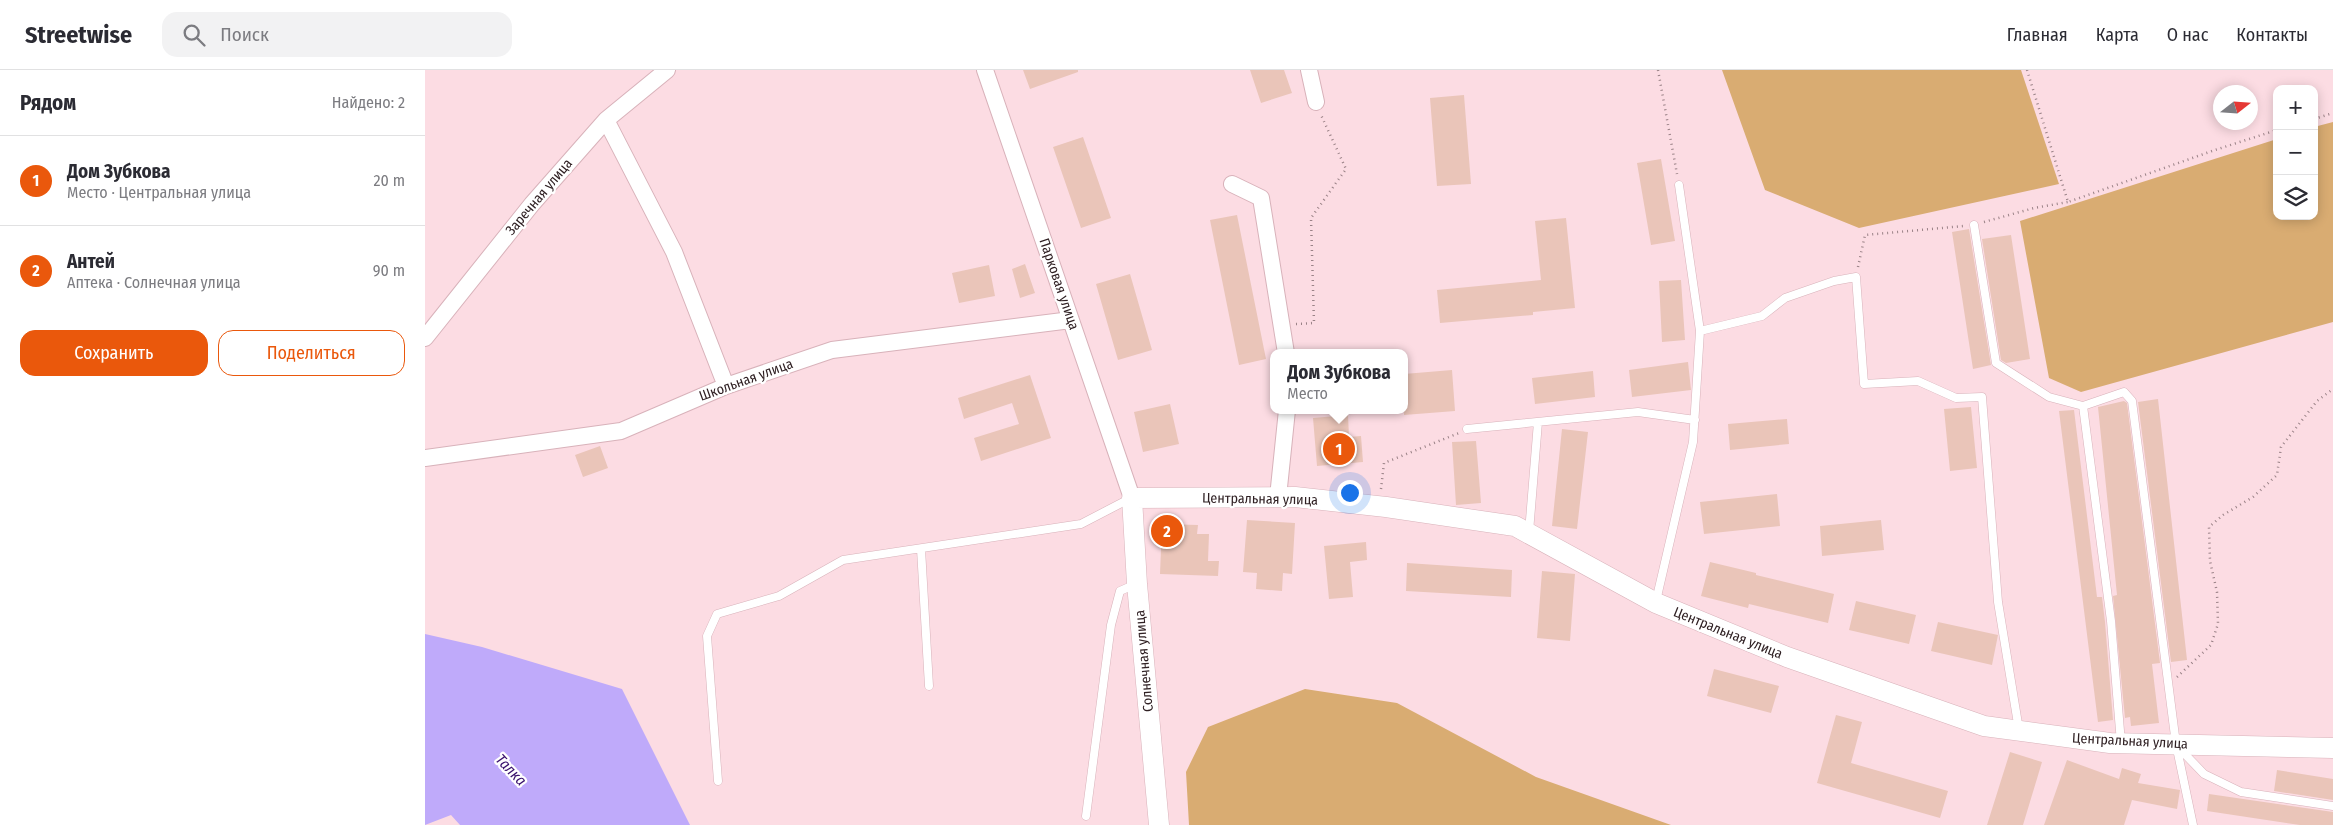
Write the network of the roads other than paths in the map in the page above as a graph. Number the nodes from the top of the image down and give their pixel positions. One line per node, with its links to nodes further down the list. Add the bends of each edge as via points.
1 (667, 70): 5 (street, Заречная улица)
2 (985, 70): 9 (street, Парковая улица)
3 (1309, 70): 4 (street)
4 (1316, 102)
5 (606, 120): 11 (street, Заречная улица, via 532,204); 13 (street, via 674,252)
6 (1232, 184): 12 (street, via 1261,198)
7 (1679, 185): 10 (lane)
8 (1974, 225): 14 (lane, via 1996,363 2049,397)
9 (1071, 320): 13 (street, Школьная улица, via 832,350); 20 (street, Парковая улица)
10 (1701, 331): 16 (lane); 27 (lane, via 1762,316 1785,298 1856,277 1864,384 1918,381 1956,398 1983,397 1998,602)
11 (425, 338)
12 (1285, 349)
13 (726, 386): 19 (street, Школьная улица, via 621,431)
14 (2083, 406): 28 (lane, via 2111,620); 29 (lane, via 2124,392 2132,401)
15 (1287, 414): 21 (street)
16 (1695, 420): 17 (lane, via 1638,412); 25 (lane, via 1693,442)
17 (1538, 422): 18 (lane); 22 (lane)
18 (1467, 429)
19 (425, 458)
20 (1132, 498): 21 (street, Центральная улица); 23 (lane, via 1081,524); 24 (street, Солнечная улица)
21 (1278, 498): 22 (street, Центральная улица, via 1320,499 1515,526)
22 (1529, 534): 25 (street, Центральная улица)
23 (921, 549): 26 (lane); 31 (lane, via 843,560 779,596 717,614 707,636)
24 (1137, 584): 33 (lane, via 1120,591 1111,625); 34 (street, Солнечная улица)
25 (1656, 603): 27 (street, Центральная улица, via 1797,660 1984,726)
26 (929, 686)
27 (2020, 732): 28 (street, Центральная улица)
28 (2121, 743): 29 (street, Центральная улица)
29 (2175, 744): 30 (street, Центральная улица); 32 (lane, via 2205,774 2241,792); 35 (lane)
30 (2333, 748)
31 (718, 781)
32 (2333, 806)
33 (1086, 816)
34 (1159, 825)
35 (2193, 825)

